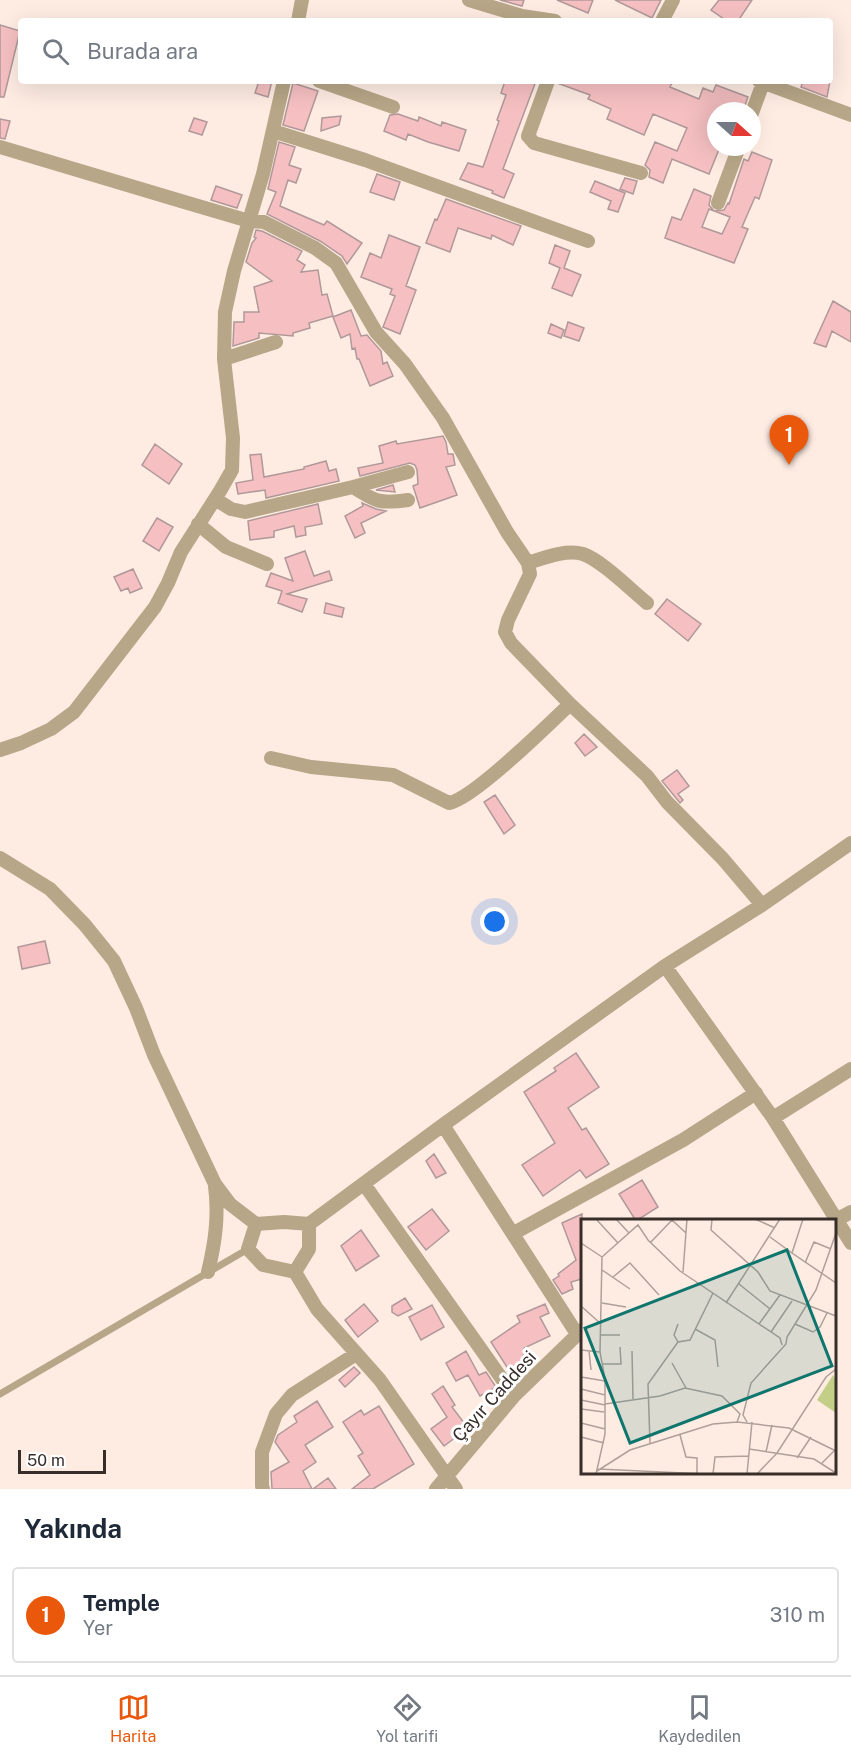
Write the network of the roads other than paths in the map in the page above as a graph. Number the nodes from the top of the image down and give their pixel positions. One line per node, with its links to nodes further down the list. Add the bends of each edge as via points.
1 (303, 0): 4 (street)
2 (469, 0): 5 (street)
3 (674, 0): 6 (street)
4 (299, 18)
5 (535, 18)
6 (664, 18)
7 (283, 84): 17 (street)
8 (328, 84): 14 (street)
9 (547, 84): 20 (street, via 530,125 528,136 534,143)
10 (760, 84): 13 (street)
11 (767, 84): 15 (street)
12 (851, 100): 15 (street)
13 (755, 102)
14 (393, 107)
15 (836, 108): 16 (street)
16 (851, 115)
17 (273, 131): 22 (street); 23 (street)
18 (0, 147): 22 (street)
19 (736, 156): 21 (street)
20 (641, 172)
21 (718, 203)
22 (249, 220): 25 (street, via 225,312); 31 (street, via 280,228 336,263 376,332 405,364 443,418)
23 (588, 241)
24 (276, 342): 25 (street)
25 (224, 359): 28 (street, via 233,438 232,470)
26 (408, 472): 27 (street)
27 (353, 487): 28 (street, via 245,512); 29 (street, via 375,501)
28 (215, 499): 30 (street)
29 (408, 500)
30 (198, 524): 32 (street, via 226,548); 35 (street, via 155,606 74,712 51,729)
31 (528, 563): 33 (street, via 566,553 583,554); 34 (street, via 530,574 505,632)
32 (267, 564)
33 (647, 603)
34 (570, 704): 36 (street, via 457,802 449,803 393,774 311,767); 39 (street, via 647,776)
35 (0, 750)
36 (272, 758)
37 (851, 843): 39 (street)
38 (0, 858): 45 (street, via 50,889 114,962)
39 (762, 905): 40 (street)
40 (665, 966): 42 (street); 44 (street)
41 (851, 1069): 43 (street)
42 (756, 1093): 43 (street); 53 (street, via 683,1140)
43 (773, 1118): 48 (street)
44 (443, 1125): 46 (street); 53 (street)
45 (215, 1184): 51 (street, via 230,1204); 56 (street, via 218,1210)
46 (364, 1184): 52 (street); 61 (street)
47 (851, 1212): 49 (street)
48 (834, 1219)
49 (836, 1220)
50 (836, 1222): 54 (street)
51 (256, 1224): 52 (street); 55 (street)
52 (309, 1224): 57 (street, via 309,1250)
53 (514, 1233): 58 (street)
54 (851, 1243)
55 (248, 1249): 56 (lane); 57 (street, via 263,1265)
56 (208, 1272): 60 (lane)
57 (295, 1272): 59 (street, via 317,1309)
58 (580, 1332): 61 (street, Çayır Caddesi)
59 (356, 1354): 62 (street, via 380,1380); 63 (street, via 292,1395 276,1414 262,1452)
60 (0, 1394)
61 (514, 1396): 62 (street, Çayır Caddesi)
62 (446, 1476): 64 (street, Çayır Caddesi); 65 (street)
63 (263, 1489)
64 (436, 1489)
65 (456, 1489)

